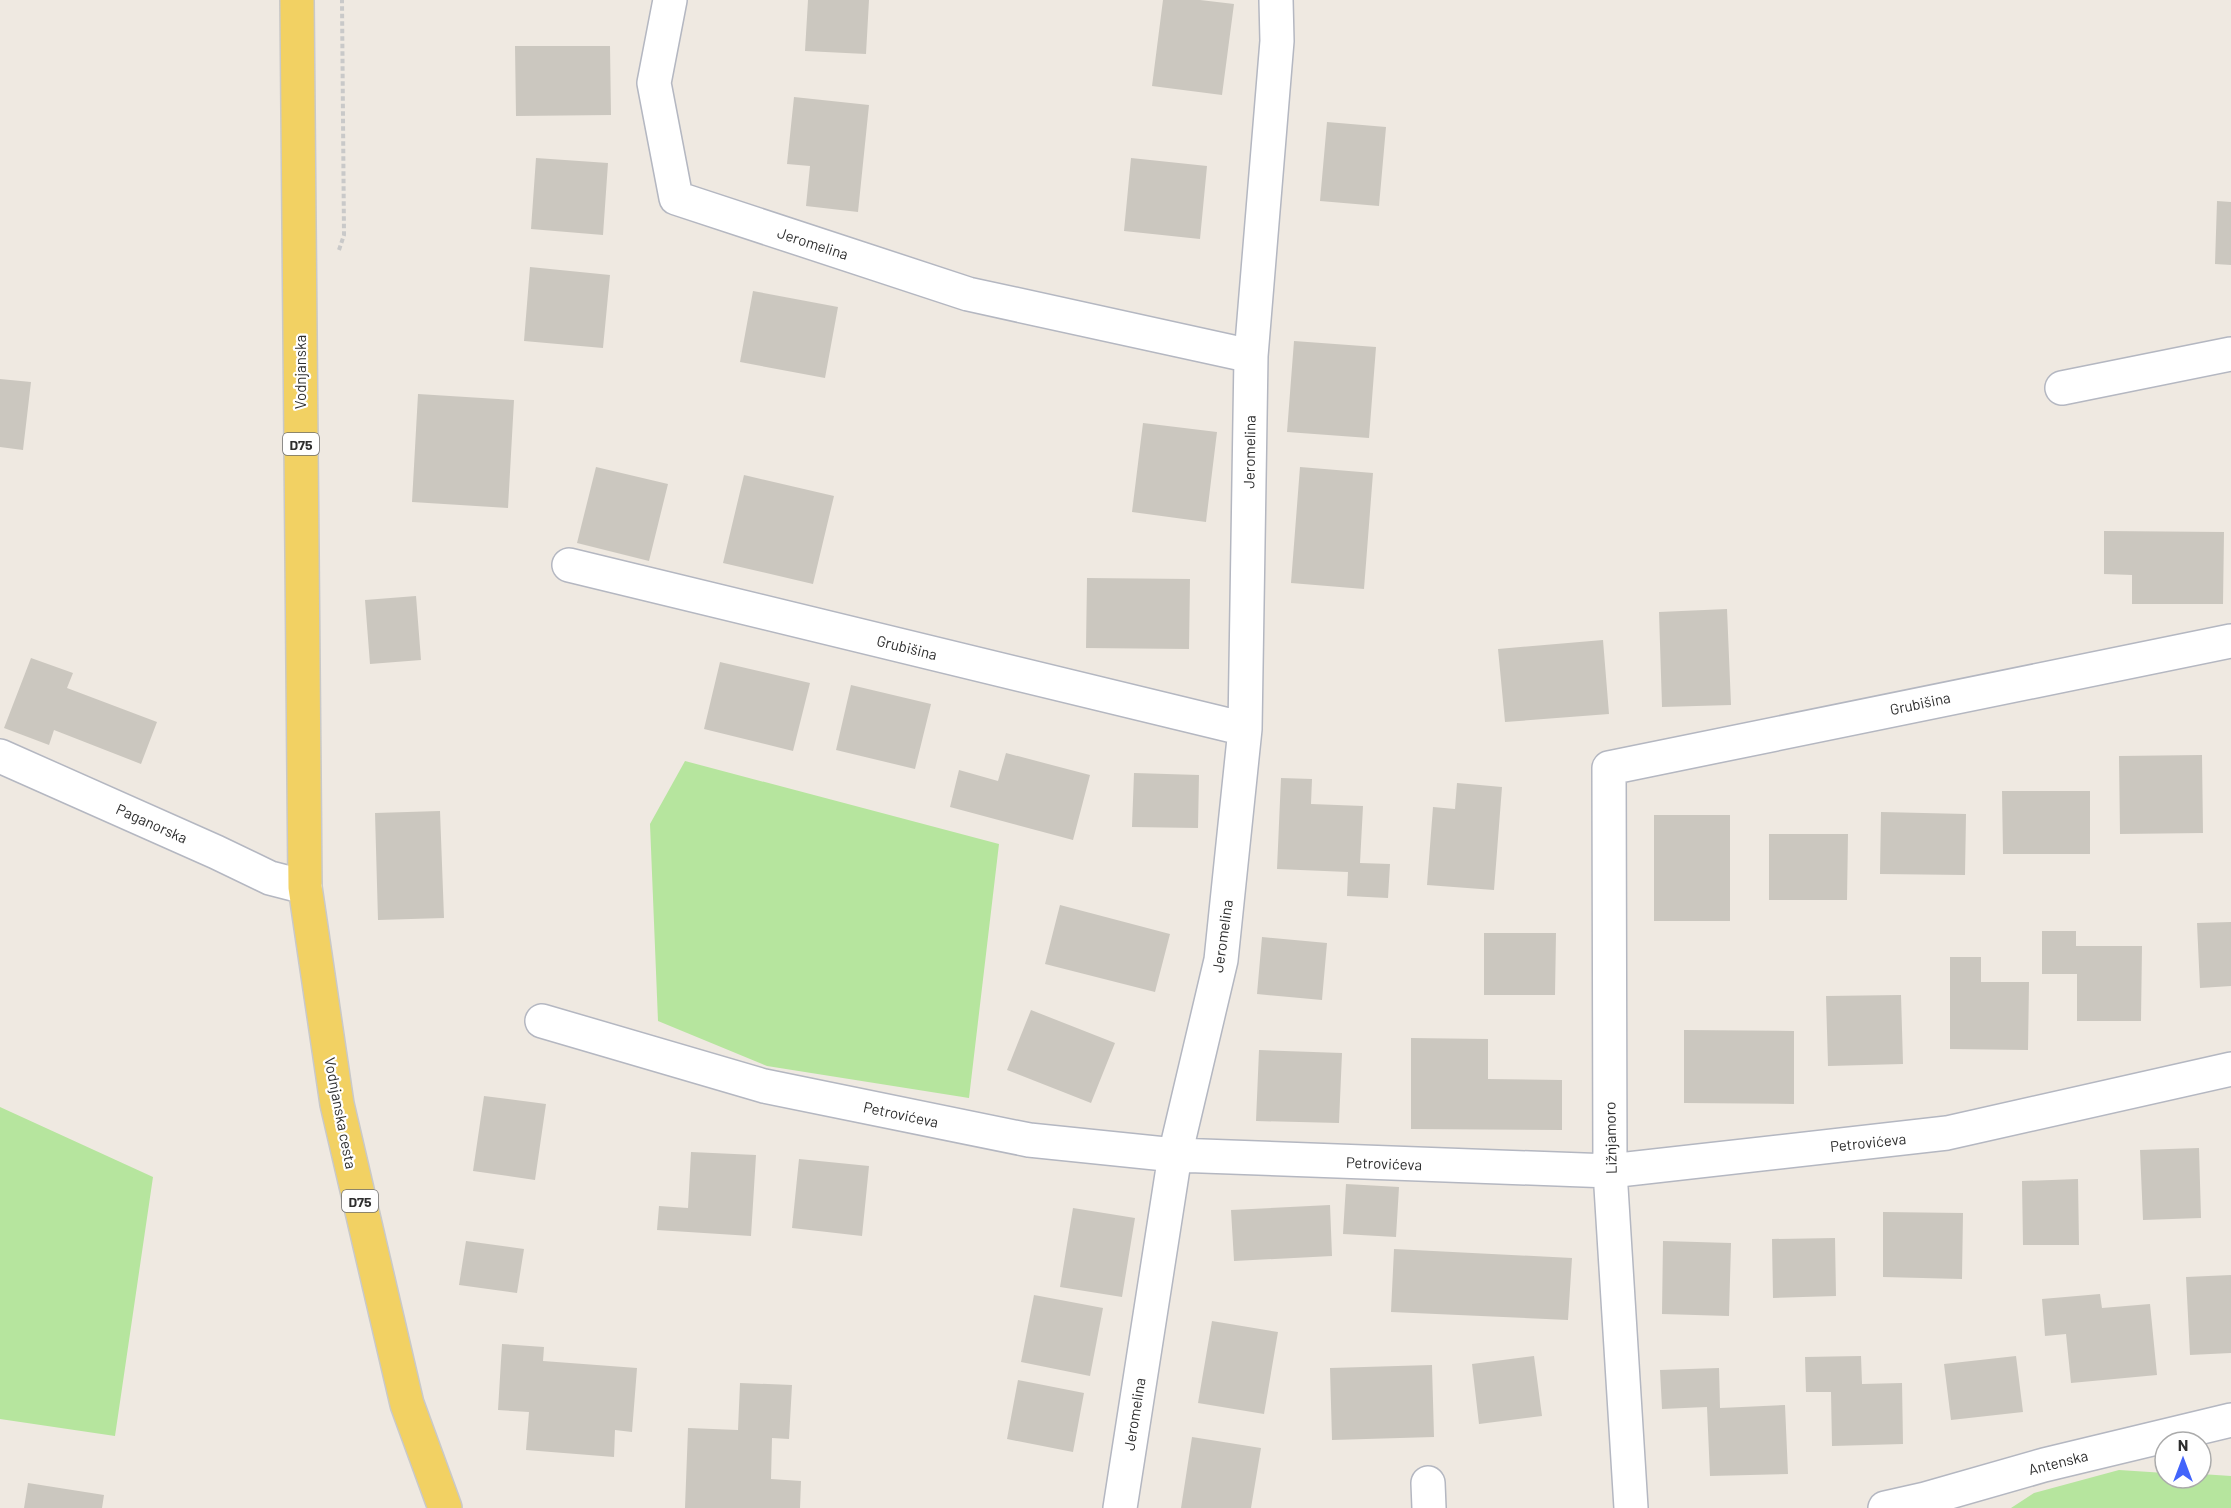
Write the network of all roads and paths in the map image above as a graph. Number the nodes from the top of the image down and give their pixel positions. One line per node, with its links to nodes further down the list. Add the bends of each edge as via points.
1 (297, 0): 12 (main road, Vodnjanska / D75)
2 (670, 0): 5 (street, Jeromelina, via 654,83 676,198 968,294)
3 (1276, 0): 5 (street, Jeromelina)
4 (2231, 354): 6 (street)
5 (1251, 357): 9 (street, Jeromelina)
6 (2062, 388)
7 (569, 565): 9 (street, Grubišina)
8 (2231, 641): 11 (street, Grubišina)
9 (1245, 729): 15 (street, Jeromelina, via 1221,960)
10 (0, 756): 12 (street, Paganorska, via 270,878)
11 (1609, 768): 16 (street, Ližnjamoro)
12 (305, 888): 18 (main road, Vodnjanska cesta / D75, via 337,1104 407,1404)
13 (542, 1021): 15 (street, Petrovićeva, via 764,1086 1029,1140)
14 (2231, 1069): 16 (street, Petrovićeva, via 1947,1133)
15 (1175, 1155): 16 (street, Petrovićeva); 19 (street, Jeromelina)
16 (1610, 1171): 20 (street, Ližnjamoro)
17 (2231, 1420): 21 (street, Antenska)
18 (445, 1508)
19 (1120, 1508)
20 (1631, 1508)
21 (1885, 1508)

